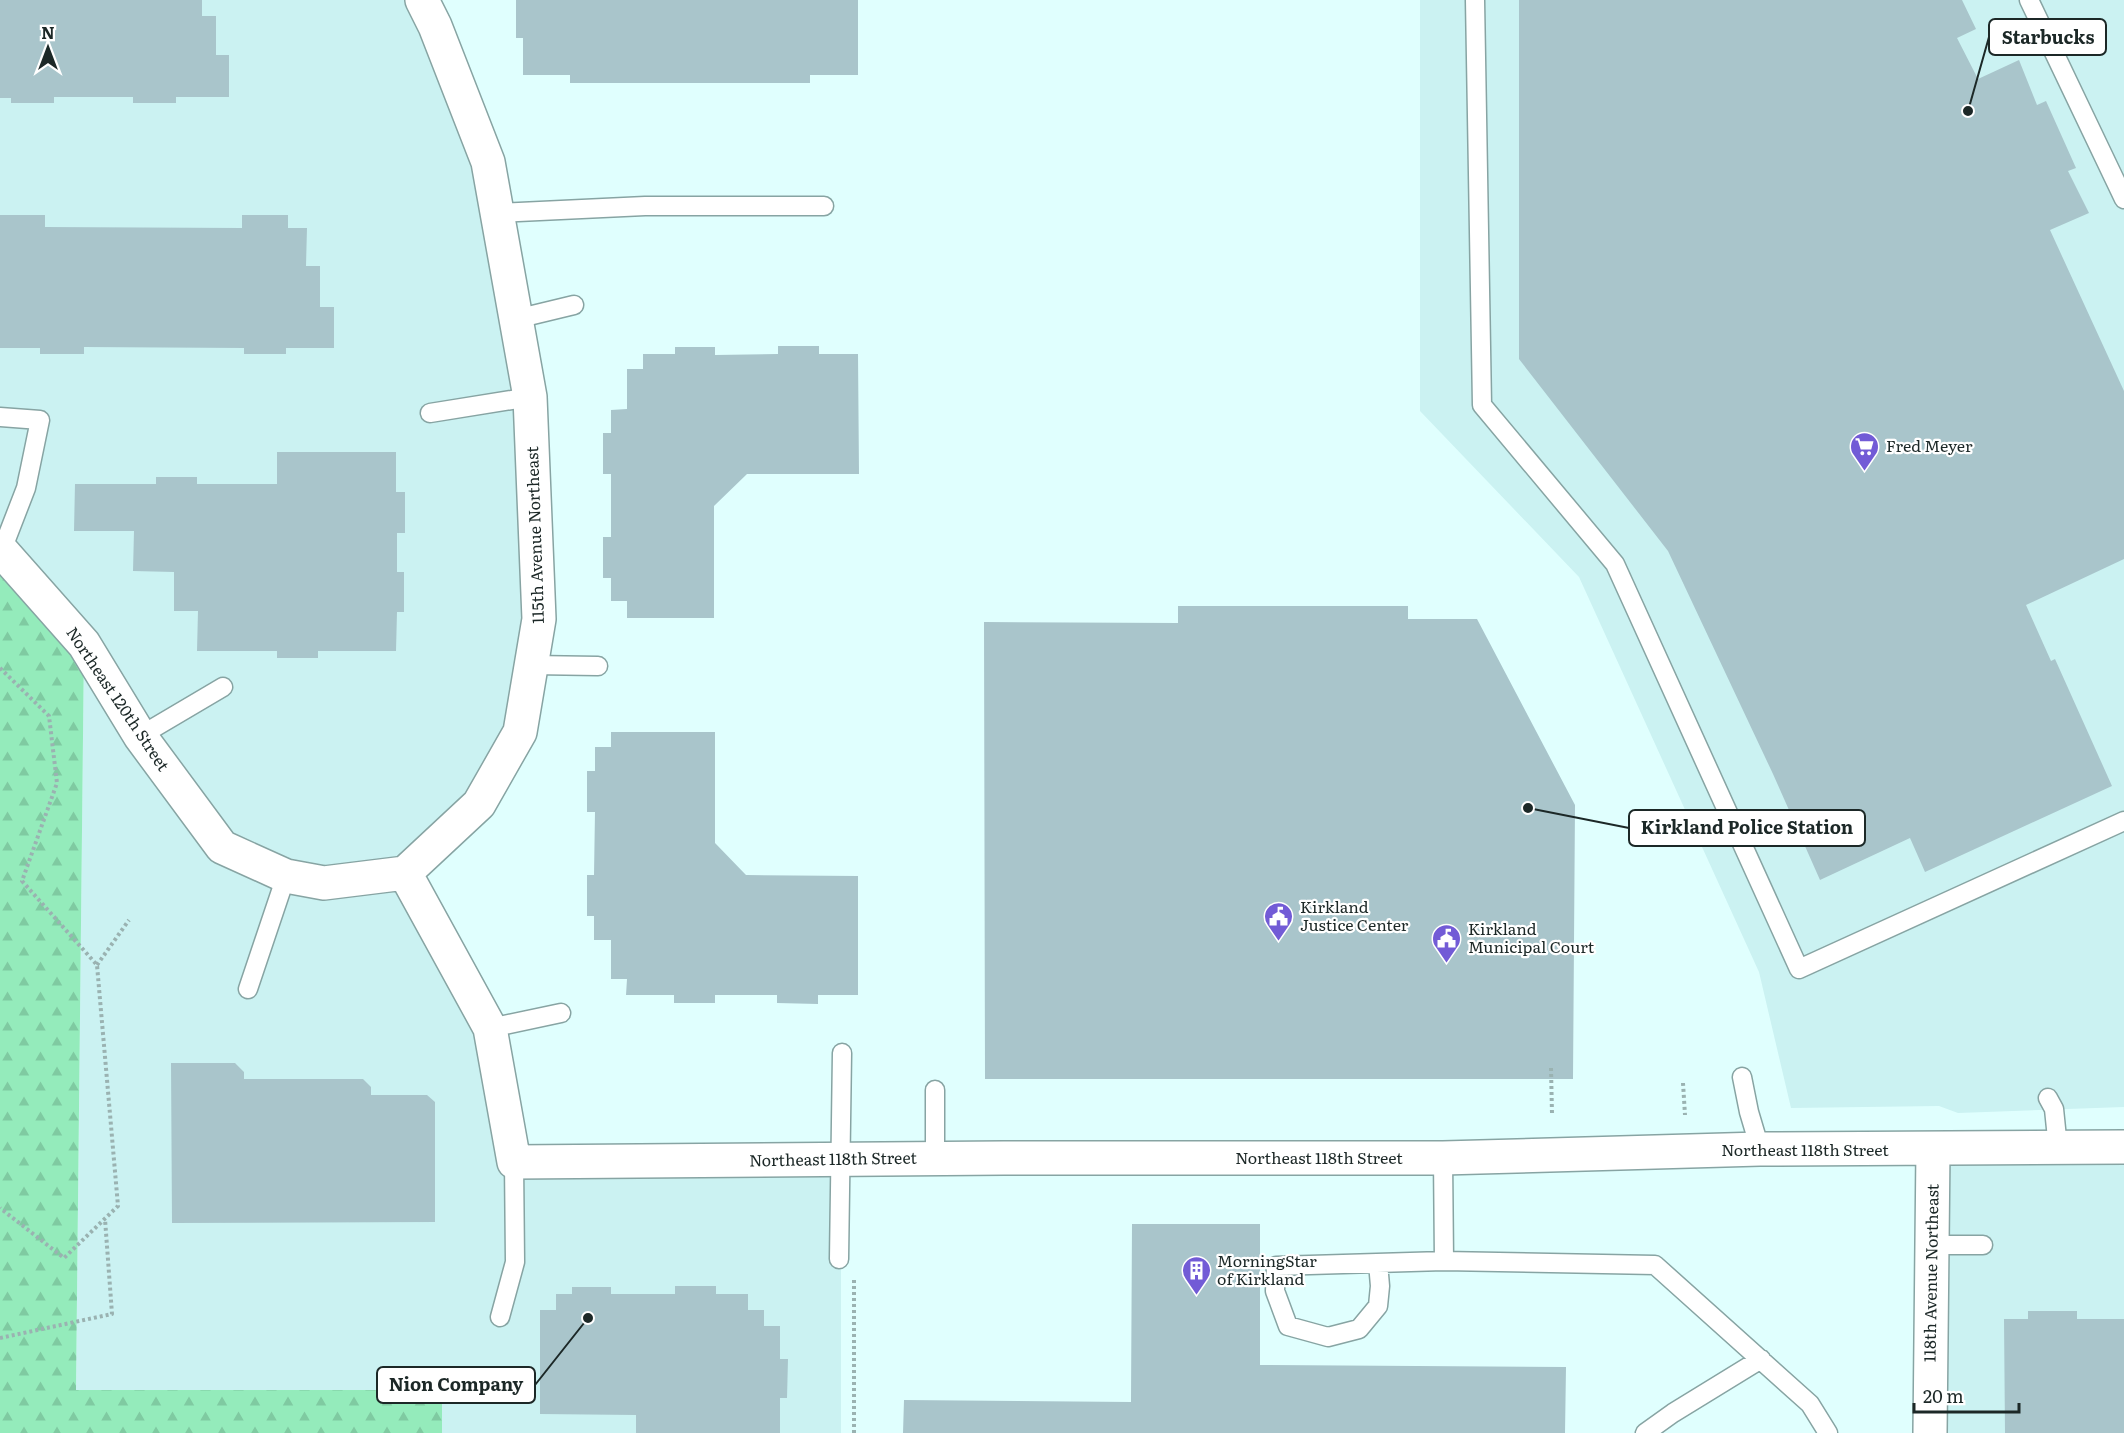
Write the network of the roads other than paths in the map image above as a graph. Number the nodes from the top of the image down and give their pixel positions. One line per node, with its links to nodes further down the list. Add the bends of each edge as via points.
1 (422, 0): 6 (street, 115th Avenue Northeast, via 488,162)
2 (1475, 0): 17 (lane, via 1482,405 1616,564 1799,969)
3 (2029, 0): 4 (lane)
4 (2124, 199)
5 (824, 206): 6 (lane, via 645,206)
6 (497, 213): 8 (street, 115th Avenue Northeast)
7 (574, 305): 8 (lane)
8 (516, 319): 9 (street, 115th Avenue Northeast)
9 (530, 397): 10 (lane); 13 (street, 115th Avenue Northeast, via 540,619)
10 (430, 413)
11 (0, 417): 12 (lane, via 40,420 26,488)
12 (1, 549): 16 (street, Northeast 120th Street, via 84,644)
13 (532, 665): 14 (lane); 18 (street, 115th Avenue Northeast, via 520,732 479,804)
14 (598, 666)
15 (223, 687): 16 (lane)
16 (140, 736): 19 (street, Northeast 120th Street, via 222,847)
17 (2124, 821)
18 (405, 873): 19 (street, Northeast 120th Street, via 324,883); 22 (street)
19 (286, 876): 20 (lane)
20 (248, 989)
21 (561, 1013): 22 (lane)
22 (490, 1028): 34 (street)
23 (842, 1053): 33 (lane)
24 (1742, 1077): 29 (lane)
25 (935, 1090): 31 (lane)
26 (2048, 1098): 27 (lane, via 2054,1109)
27 (2058, 1148): 28 (street, Northeast 118th Street); 30 (street, Northeast 118th Street)
28 (2124, 1148)
29 (1760, 1149): 30 (street, Northeast 118th Street); 32 (street, Northeast 118th Street)
30 (1933, 1149): 35 (street, 118th Avenue Northeast)
31 (935, 1158): 32 (street, Northeast 118th Street); 33 (street, Northeast 118th Street)
32 (1443, 1158): 38 (lane)
33 (841, 1160): 34 (street, Northeast 118th Street); 37 (lane)
34 (514, 1162): 40 (lane, via 515,1262)
35 (1931, 1245): 36 (lane); 44 (street, 118th Avenue Northeast)
36 (1983, 1245)
37 (838, 1259)
38 (1444, 1261): 39 (lane); 41 (lane, via 1655,1265)
39 (1378, 1263): 39 (lane, via 1276,1266 1275,1291 1288,1326 1328,1337 1359,1329 1378,1306)
40 (500, 1317)
41 (1761, 1359): 42 (lane); 43 (lane, via 1810,1404)
42 (1645, 1433)
43 (1828, 1433)
44 (1930, 1433)

